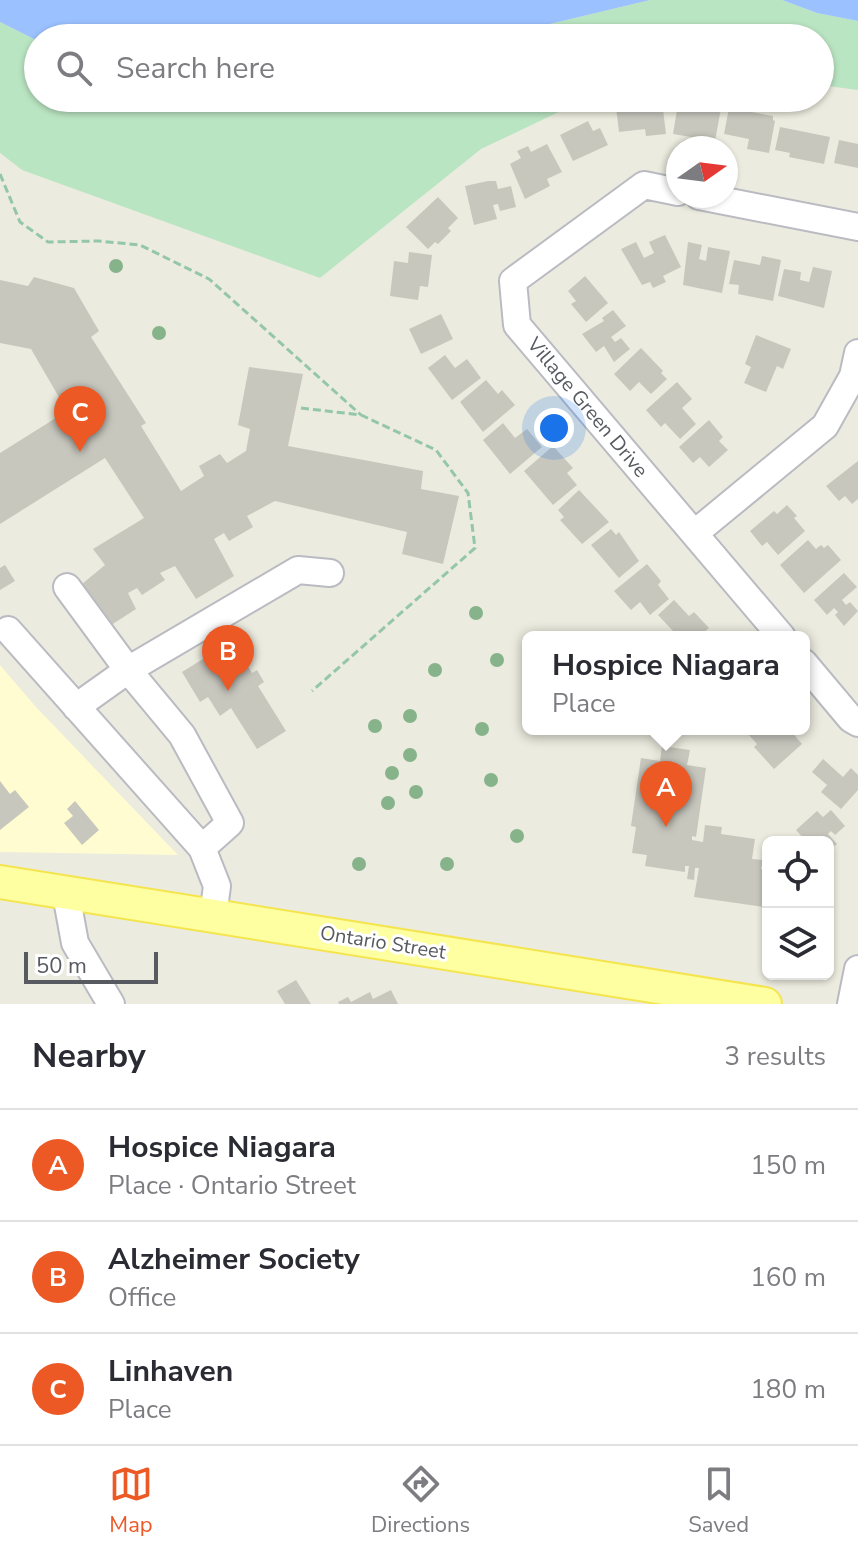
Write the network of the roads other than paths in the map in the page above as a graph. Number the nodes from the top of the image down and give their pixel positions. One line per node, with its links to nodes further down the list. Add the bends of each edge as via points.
1 (666, 190): 5 (street, Village Green Drive, via 644,185 513,281 517,325)
2 (738, 204): 3 (street)
3 (858, 227)
4 (858, 353): 5 (street, via 853,376 825,426)
5 (695, 533): 9 (street, Village Green Drive)
6 (330, 573): 10 (street, via 298,570)
7 (67, 587): 10 (street)
8 (8, 630): 12 (street)
9 (777, 631)
10 (128, 670): 12 (street); 14 (street, via 182,735 230,823)
11 (810, 670): 13 (street)
12 (76, 707): 14 (street)
13 (858, 723)
14 (202, 848): 17 (street, via 217,886)
15 (0, 882): 16 (main road, Ontario Street)
16 (66, 894): 17 (main road, Ontario Street); 20 (street, via 75,943)
17 (213, 916): 19 (main road, Ontario Street)
18 (858, 969): 22 (street)
19 (691, 998): 21 (main road, Ontario Street)
20 (111, 1004)
21 (765, 1004)
22 (851, 1004)

